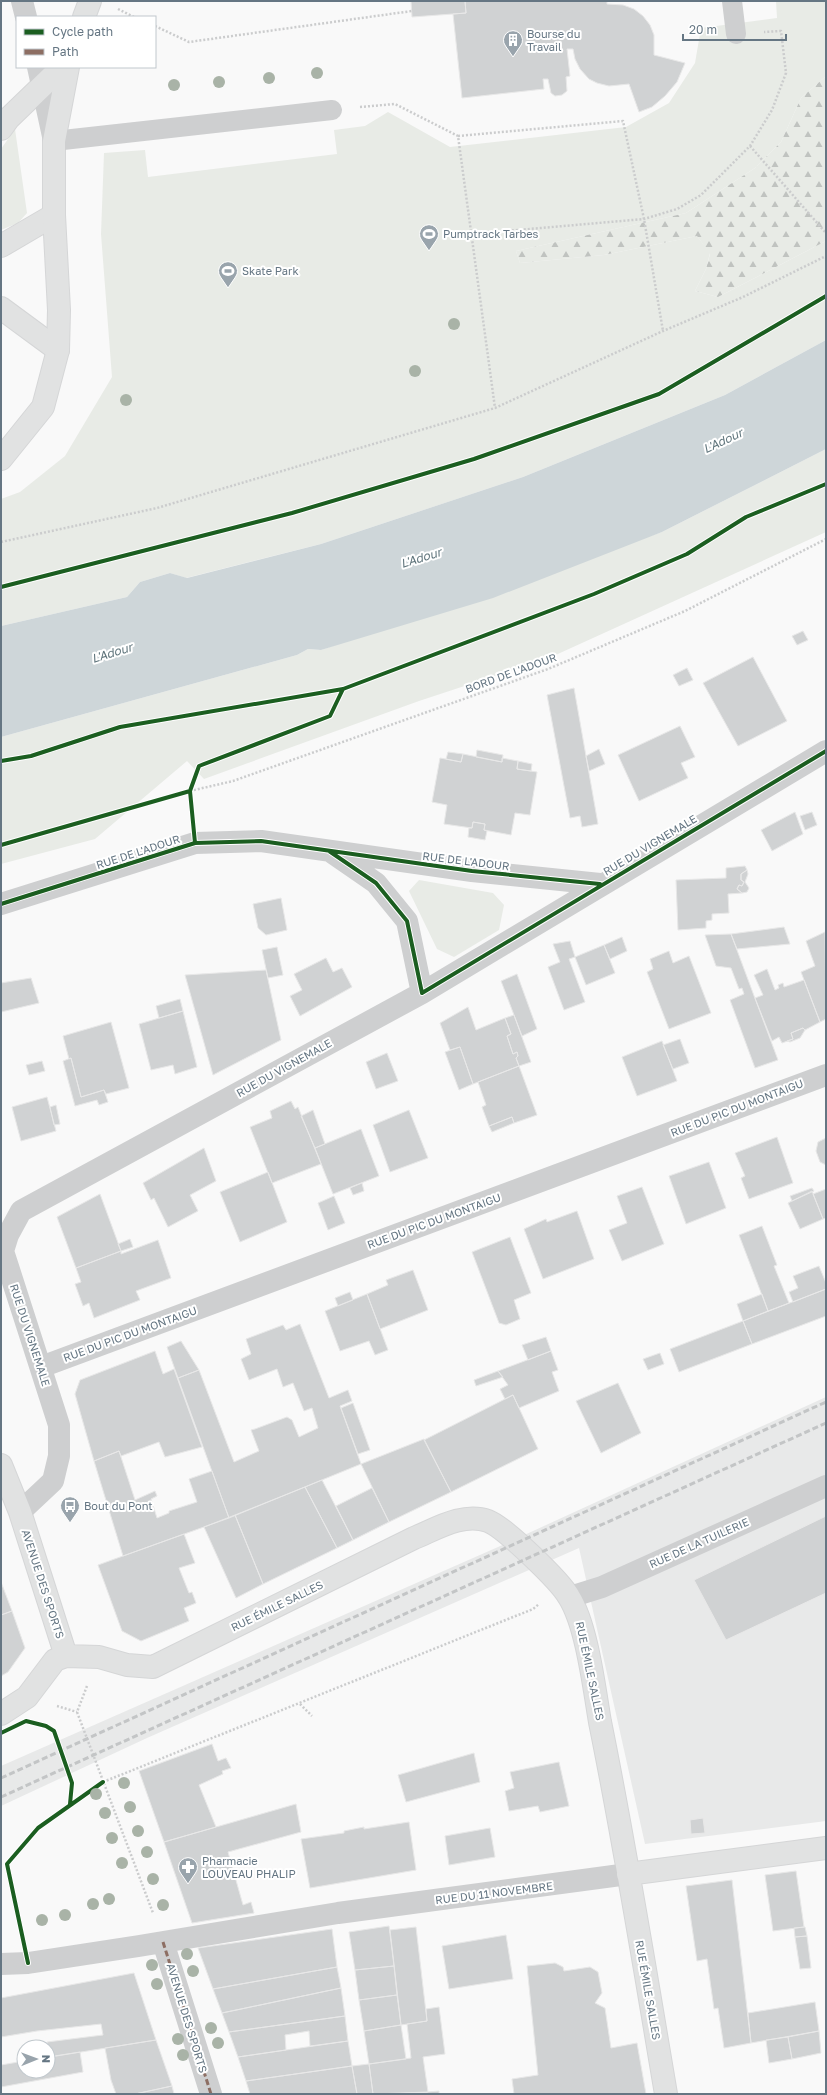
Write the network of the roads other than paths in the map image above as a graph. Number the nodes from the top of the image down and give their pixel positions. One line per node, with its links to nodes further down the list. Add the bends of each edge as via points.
1 (22, 1): 4 (street)
2 (90, 1): 5 (street)
3 (732, 1): 6 (lane)
4 (26, 16)
5 (84, 16)
6 (736, 34)
7 (60, 68): 9 (street)
8 (68, 68): 12 (street)
9 (40, 77): 11 (street); 12 (street)
10 (332, 110): 12 (lane)
11 (1, 129)
12 (54, 141): 13 (street)
13 (54, 215): 14 (street); 16 (street)
14 (1, 246)
15 (1, 308): 16 (street)
16 (58, 350): 17 (street, via 43,407)
17 (5, 450)
18 (826, 751): 20 (street, RUE DU VIGNEMALE)
19 (329, 851): 20 (street, RUE DE L'ADOUR, via 472,872); 21 (street, RUE DE L'ADOUR, via 261,840 194,843); 22 (street, RUE DE L'ADOUR, via 376,883 407,921)
20 (600, 884): 22 (street, RUE DU VIGNEMALE)
21 (2, 905)
22 (422, 993): 24 (street, RUE DU VIGNEMALE, via 21,1211 8,1235 3,1251)
23 (826, 1075): 24 (street, RUE DU PIC DU MONTAIGU)
24 (41, 1367): 27 (street, RUE DU VIGNEMALE, via 59,1425 59,1456 53,1481)
25 (1, 1465): 27 (street, AVENUE DES SPORTS)
26 (826, 1486): 28 (street, RUE DE LA TUILERIE, via 602,1587)
27 (20, 1512): 29 (street, AVENUE DES SPORTS)
28 (565, 1592): 29 (street, RUE ÉMILE SALLES, via 551,1574 488,1521 457,1521 414,1538 153,1667 127,1665 99,1657); 32 (street, RUE ÉMILE SALLES, via 581,1625)
29 (66, 1656): 30 (street, via 55,1660 27,1697)
30 (1, 1714)
31 (826, 1848): 32 (street, RUE DU 11 NOVEMBRE)
32 (628, 1874): 33 (street, RUE DU 11 NOVEMBRE, via 338,1912); 36 (street, RUE ÉMILE SALLES)
33 (163, 1942): 34 (street, RUE DU 11 NOVEMBRE, via 28,1963); 35 (street, AVENUE DES SPORTS)
34 (1, 1964)
35 (211, 2094)
36 (666, 2094)

